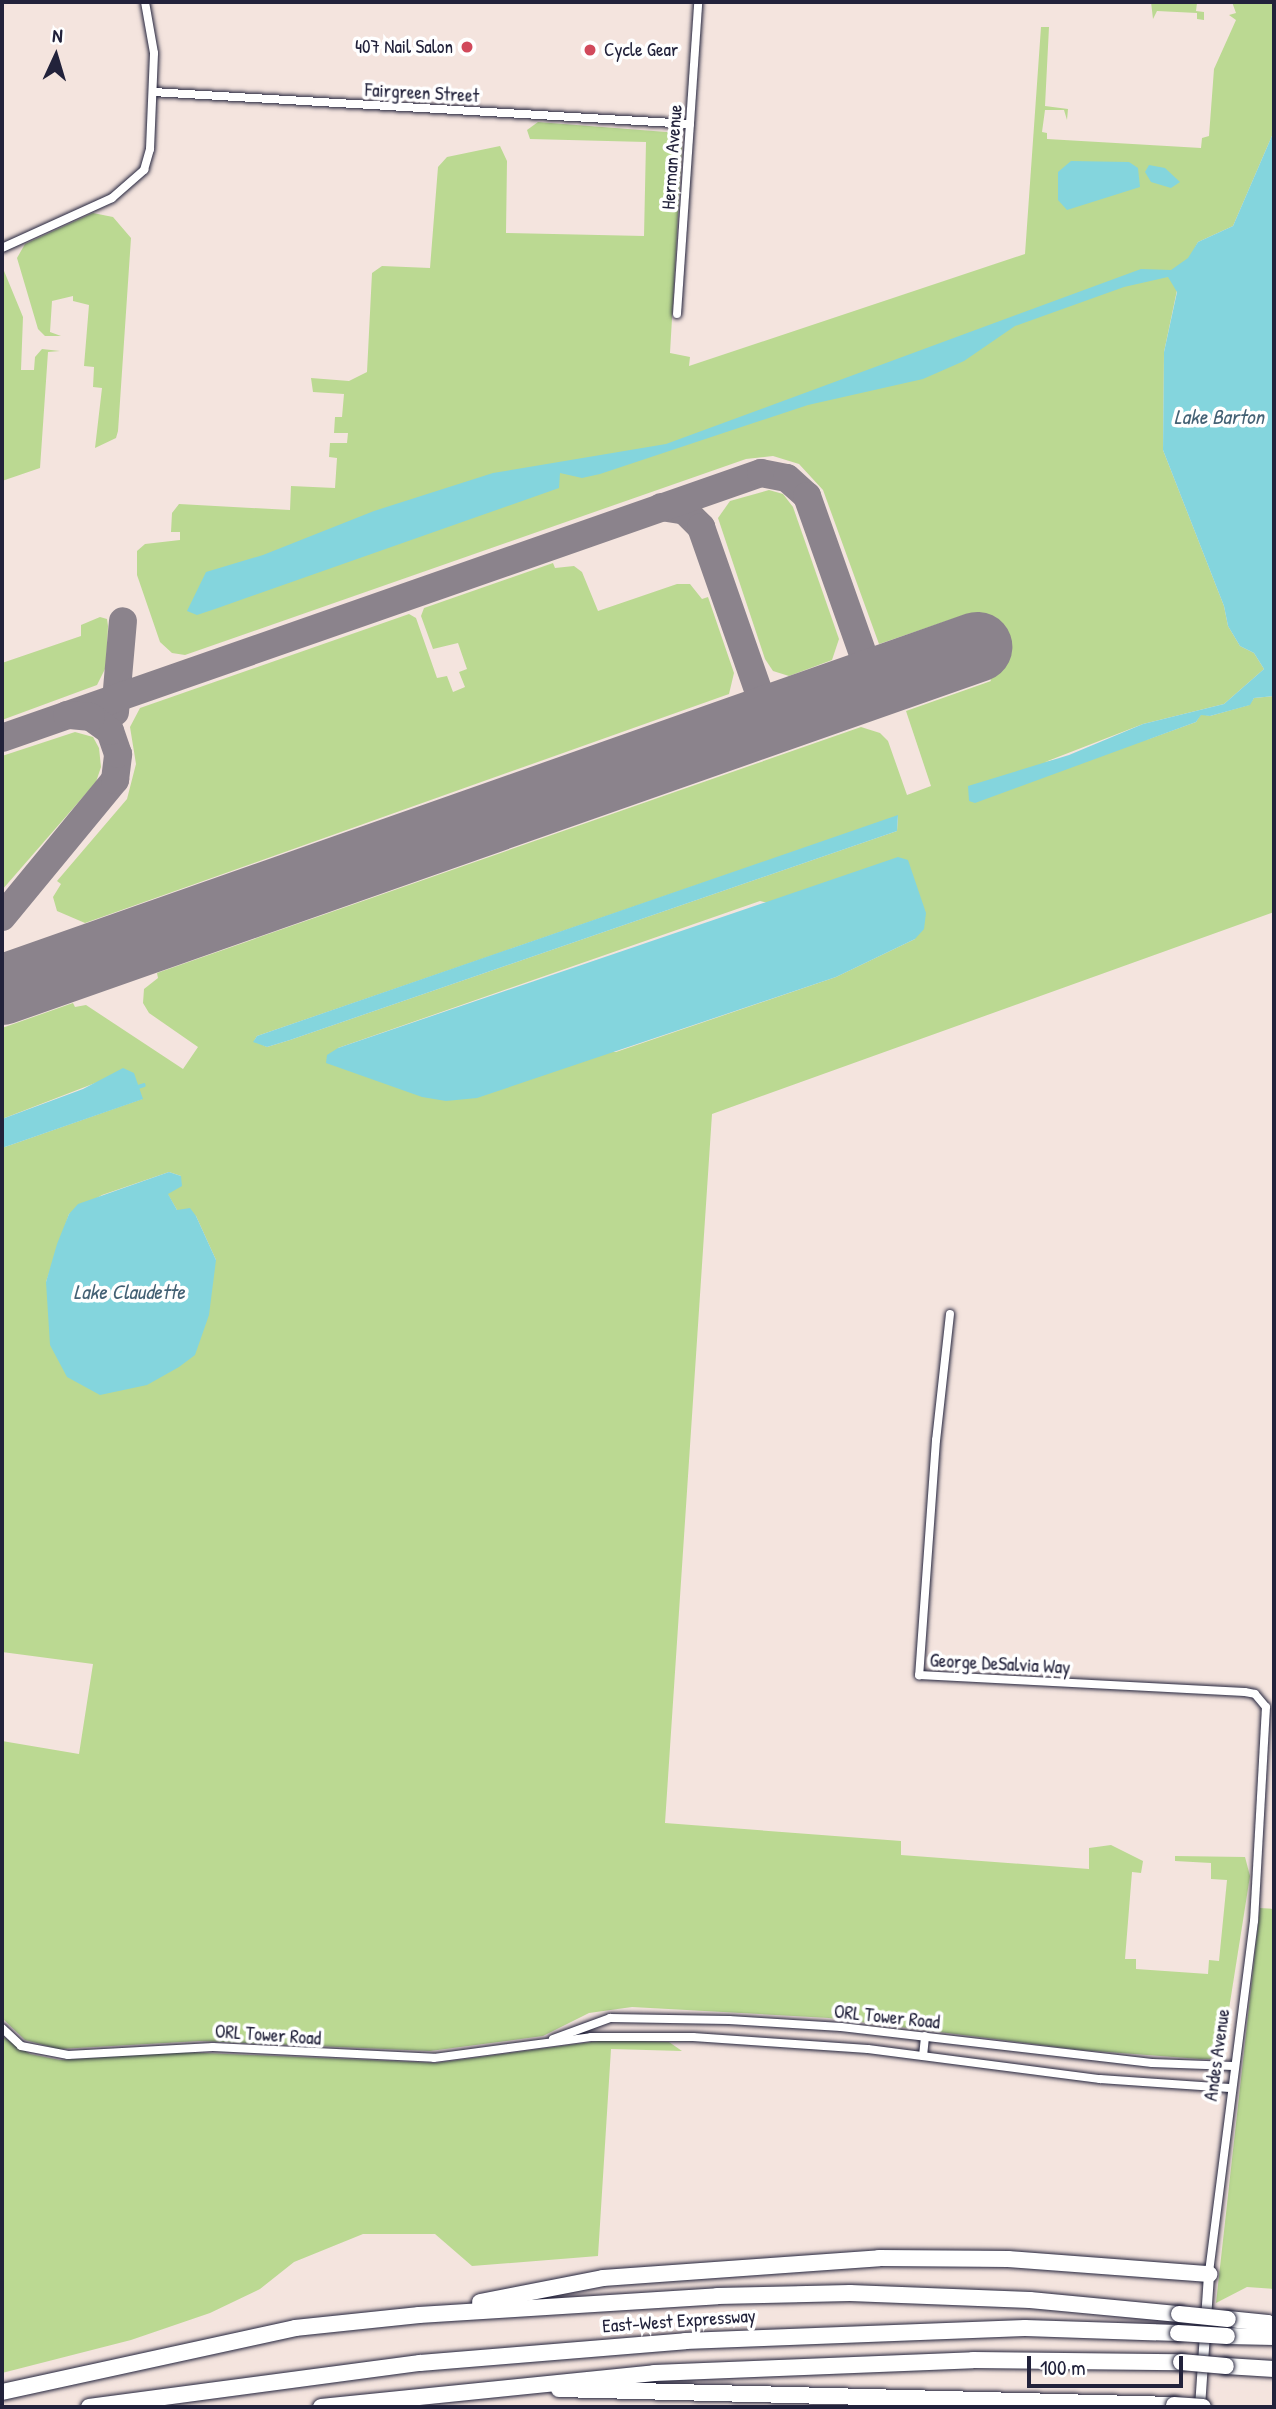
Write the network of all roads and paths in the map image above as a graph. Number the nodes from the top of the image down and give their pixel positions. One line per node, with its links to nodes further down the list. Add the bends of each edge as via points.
1 (145, 2): 3 (street, via 154,53)
2 (698, 2): 4 (street, Herman Avenue)
3 (153, 92): 4 (street, Fairgreen Street); 5 (street, via 150,149 144,170 112,198)
4 (690, 124): 6 (street, Herman Avenue)
5 (2, 248)
6 (677, 314)
7 (950, 1314): 8 (street, George DeSalvia Way, via 919,1675 1245,1692 1255,1694)
8 (1266, 1707): 15 (street, Andes Avenue, via 1254,1921)
9 (694, 2019): 11 (street, ORL Tower Road); 12 (street); 13 (street, ORL Tower Road, via 610,2018)
10 (2, 2028): 13 (street, ORL Tower Road, via 21,2046 68,2055 213,2047 434,2058)
11 (925, 2036): 14 (street); 15 (street, ORL Tower Road, via 1062,2055)
12 (693, 2037): 13 (street, ORL Tower Road, via 607,2036); 14 (street, ORL Tower Road)
13 (541, 2043)
14 (923, 2056): 16 (street, ORL Tower Road, via 1100,2079)
15 (1233, 2066): 16 (street, Andes Avenue)
16 (1230, 2088): 17 (street, Andes Avenue)
17 (1209, 2274): 18 (highway, via 1008,2259 879,2258 603,2278); 25 (street, Andes Avenue)
18 (419, 2315): 19 (highway, bridge, via 717,2296 850,2293 1030,2301 1268,2323); 22 (highway, via 295,2328)
19 (1274, 2336): 23 (highway, East-West Expressway, bridge, via 999,2329 685,2341 420,2363)
20 (1274, 2370): 21 (highway, bridge, via 1181,2362 985,2360 799,2366)
21 (522, 2385): 24 (highway); 25 (highway, bridge, via 585,2392)
22 (2, 2392)
23 (89, 2407)
24 (321, 2407)
25 (1202, 2407)

